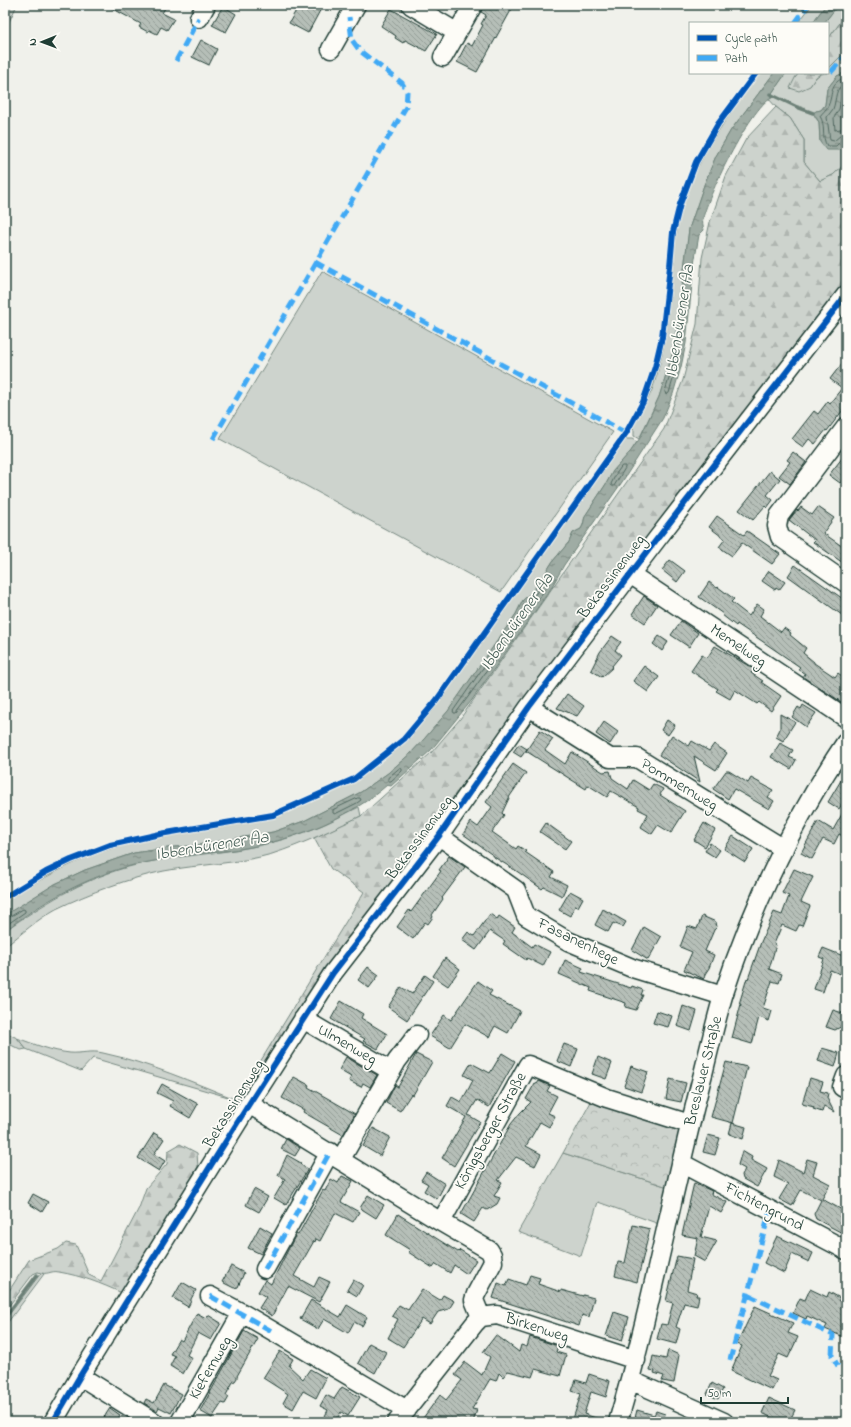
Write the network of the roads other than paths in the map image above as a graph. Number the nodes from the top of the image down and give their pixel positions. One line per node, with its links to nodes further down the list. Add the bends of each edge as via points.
1 (411, 5): 4 (street)
2 (473, 5): 4 (street)
3 (354, 6): 5 (street)
4 (456, 32): 6 (street)
5 (331, 49)
6 (443, 57)
7 (846, 296): 9 (street, Bekassinenweg)
8 (846, 427): 10 (street, via 779,516 777,526 780,537)
9 (630, 574): 11 (street, Bekassinenweg); 12 (street, Memelweg)
10 (846, 583)
11 (529, 707): 14 (street, Bekassinenweg); 15 (street, Pommernweg, via 610,758 637,758)
12 (846, 718)
13 (846, 742): 15 (street, Breslauer Straße, via 824,774)
14 (439, 836): 16 (street, Fasanenhege, via 516,890 526,916 568,941 632,968); 17 (street, Bekassinenweg, via 333,973)
15 (784, 849): 16 (street, Breslauer Straße, via 750,922)
16 (723, 996): 23 (street, Breslauer Straße)
17 (303, 1019): 19 (street, Ulmenweg); 22 (street, Bekassinenweg)
18 (417, 1035): 19 (street, Ulmenweg)
19 (391, 1071): 24 (street, Ulmenweg)
20 (846, 1076): 21 (street, via 842,1087)
21 (846, 1089)
22 (249, 1104): 24 (street); 33 (street, Bekassinenweg)
23 (690, 1124): 25 (street, Breslauer Straße); 26 (street, Königsberger Straße, via 607,1098 528,1065)
24 (335, 1156): 26 (street); 28 (street)
25 (681, 1163): 27 (street, Fichtengrund); 32 (street, Breslauer Straße)
26 (441, 1222): 31 (street, via 489,1250 492,1255 492,1262 474,1300)
27 (846, 1250)
28 (265, 1269)
29 (210, 1296): 30 (street, Birkenweg)
30 (242, 1313): 35 (street, Birkenweg); 38 (street, Kiefernweg)
31 (481, 1318): 32 (street, Birkenweg, via 497,1315); 35 (street, Birkenweg)
32 (636, 1360): 34 (street, Breslauer Straße)
33 (80, 1376): 36 (street, Bekassinenweg); 37 (street)
34 (630, 1380): 39 (street, Breslauer Straße); 40 (street)
35 (402, 1416)
36 (53, 1422)
37 (154, 1422)
38 (180, 1422)
39 (618, 1422)
40 (724, 1422)

